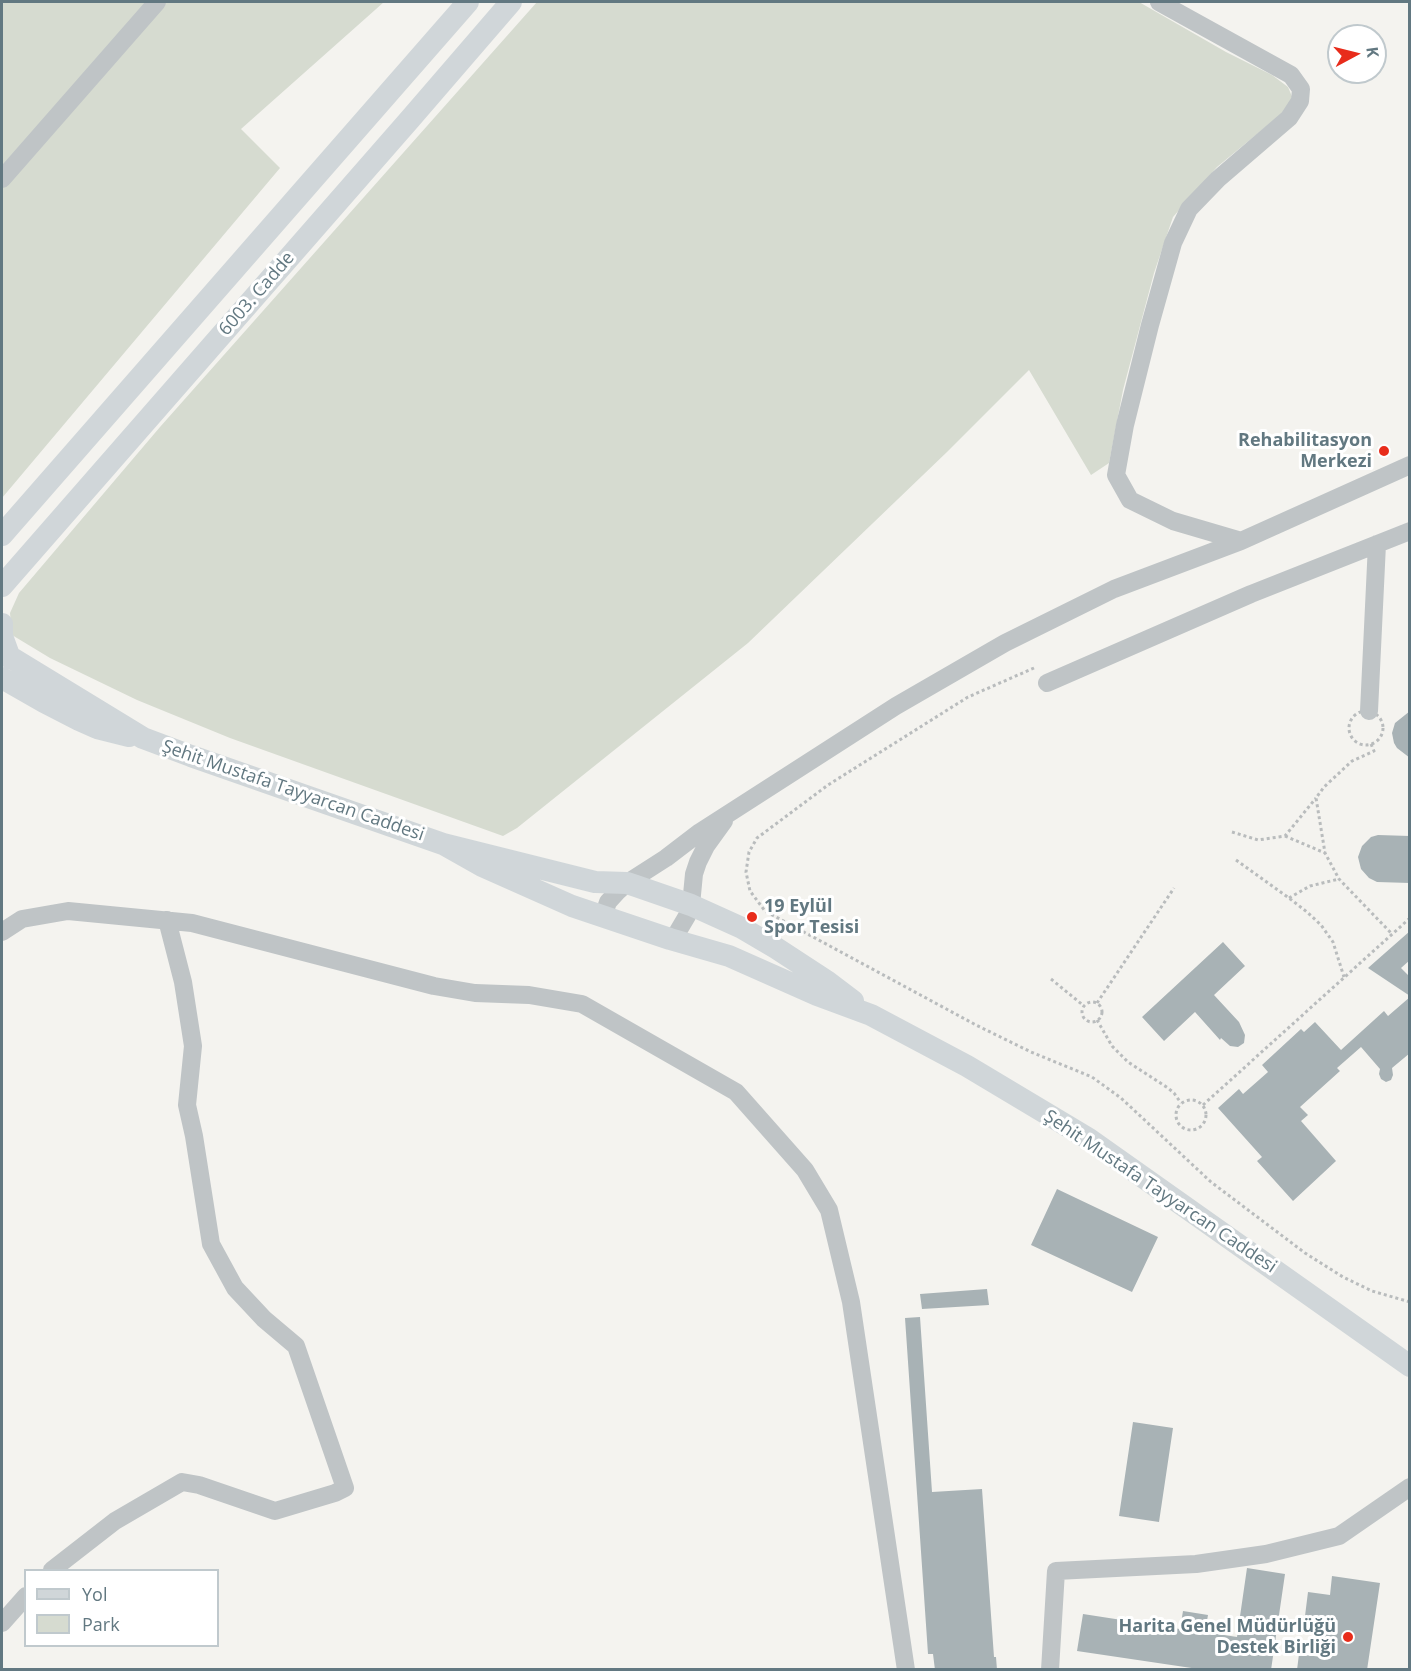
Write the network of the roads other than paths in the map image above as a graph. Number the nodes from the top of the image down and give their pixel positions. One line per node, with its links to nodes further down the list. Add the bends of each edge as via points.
1 (157, 2): 5 (street)
2 (468, 2): 8 (main road, 6003. Cadde)
3 (511, 2): 11 (main road, 6003. Cadde)
4 (1159, 2): 9 (street, via 1292,75 1301,89 1300,100 1289,118 1189,208 1173,243 1150,325 1116,475 1130,500 1173,521)
5 (2, 179)
6 (1410, 465): 9 (street)
7 (1410, 531): 10 (street)
8 (2, 535)
9 (1241, 542): 17 (street, via 1114,589 1005,643 896,706)
10 (1377, 544): 15 (street); 16 (street)
11 (5, 581): 12 (main road)
12 (2, 607)
13 (2, 624): 14 (main road)
14 (4, 662): 18 (main road, Şehit Mustafa Tayyarcan Caddesi, via 93,706 143,738)
15 (1047, 683)
16 (1369, 711)
17 (731, 813): 19 (street); 20 (street, via 698,862)
18 (443, 844): 19 (main road, Şehit Mustafa Tayyarcan Caddesi, via 595,882); 21 (main road, Şehit Mustafa Tayyarcan Caddesi, via 522,885)
19 (627, 883): 20 (main road, Şehit Mustafa Tayyarcan Caddesi); 21 (street, via 608,902)
20 (691, 905): 24 (street, via 682,926); 25 (main road, Şehit Mustafa Tayyarcan Caddesi, via 776,948)
21 (603, 917): 24 (main road, Şehit Mustafa Tayyarcan Caddesi)
22 (167, 920): 23 (street, via 68,911 22,919); 28 (street, via 183,982 193,1046 187,1105 211,1244 235,1288 296,1346 345,1488 275,1511 182,1482 115,1521); 31 (street, via 192,923 434,987 582,1004 736,1092 805,1170 829,1210 851,1302)
23 (2, 932)
24 (670, 939): 25 (main road, Şehit Mustafa Tayyarcan Caddesi, via 729,956)
25 (871, 1015): 26 (main road, Şehit Mustafa Tayyarcan Caddesi, via 967,1066 1089,1139)
26 (1410, 1366)
27 (1410, 1487): 32 (street, via 1339,1536 1276,1551 1196,1564 1056,1571)
28 (53, 1569)
29 (24, 1598): 30 (street)
30 (2, 1623)
31 (906, 1670)
32 (1050, 1670)

